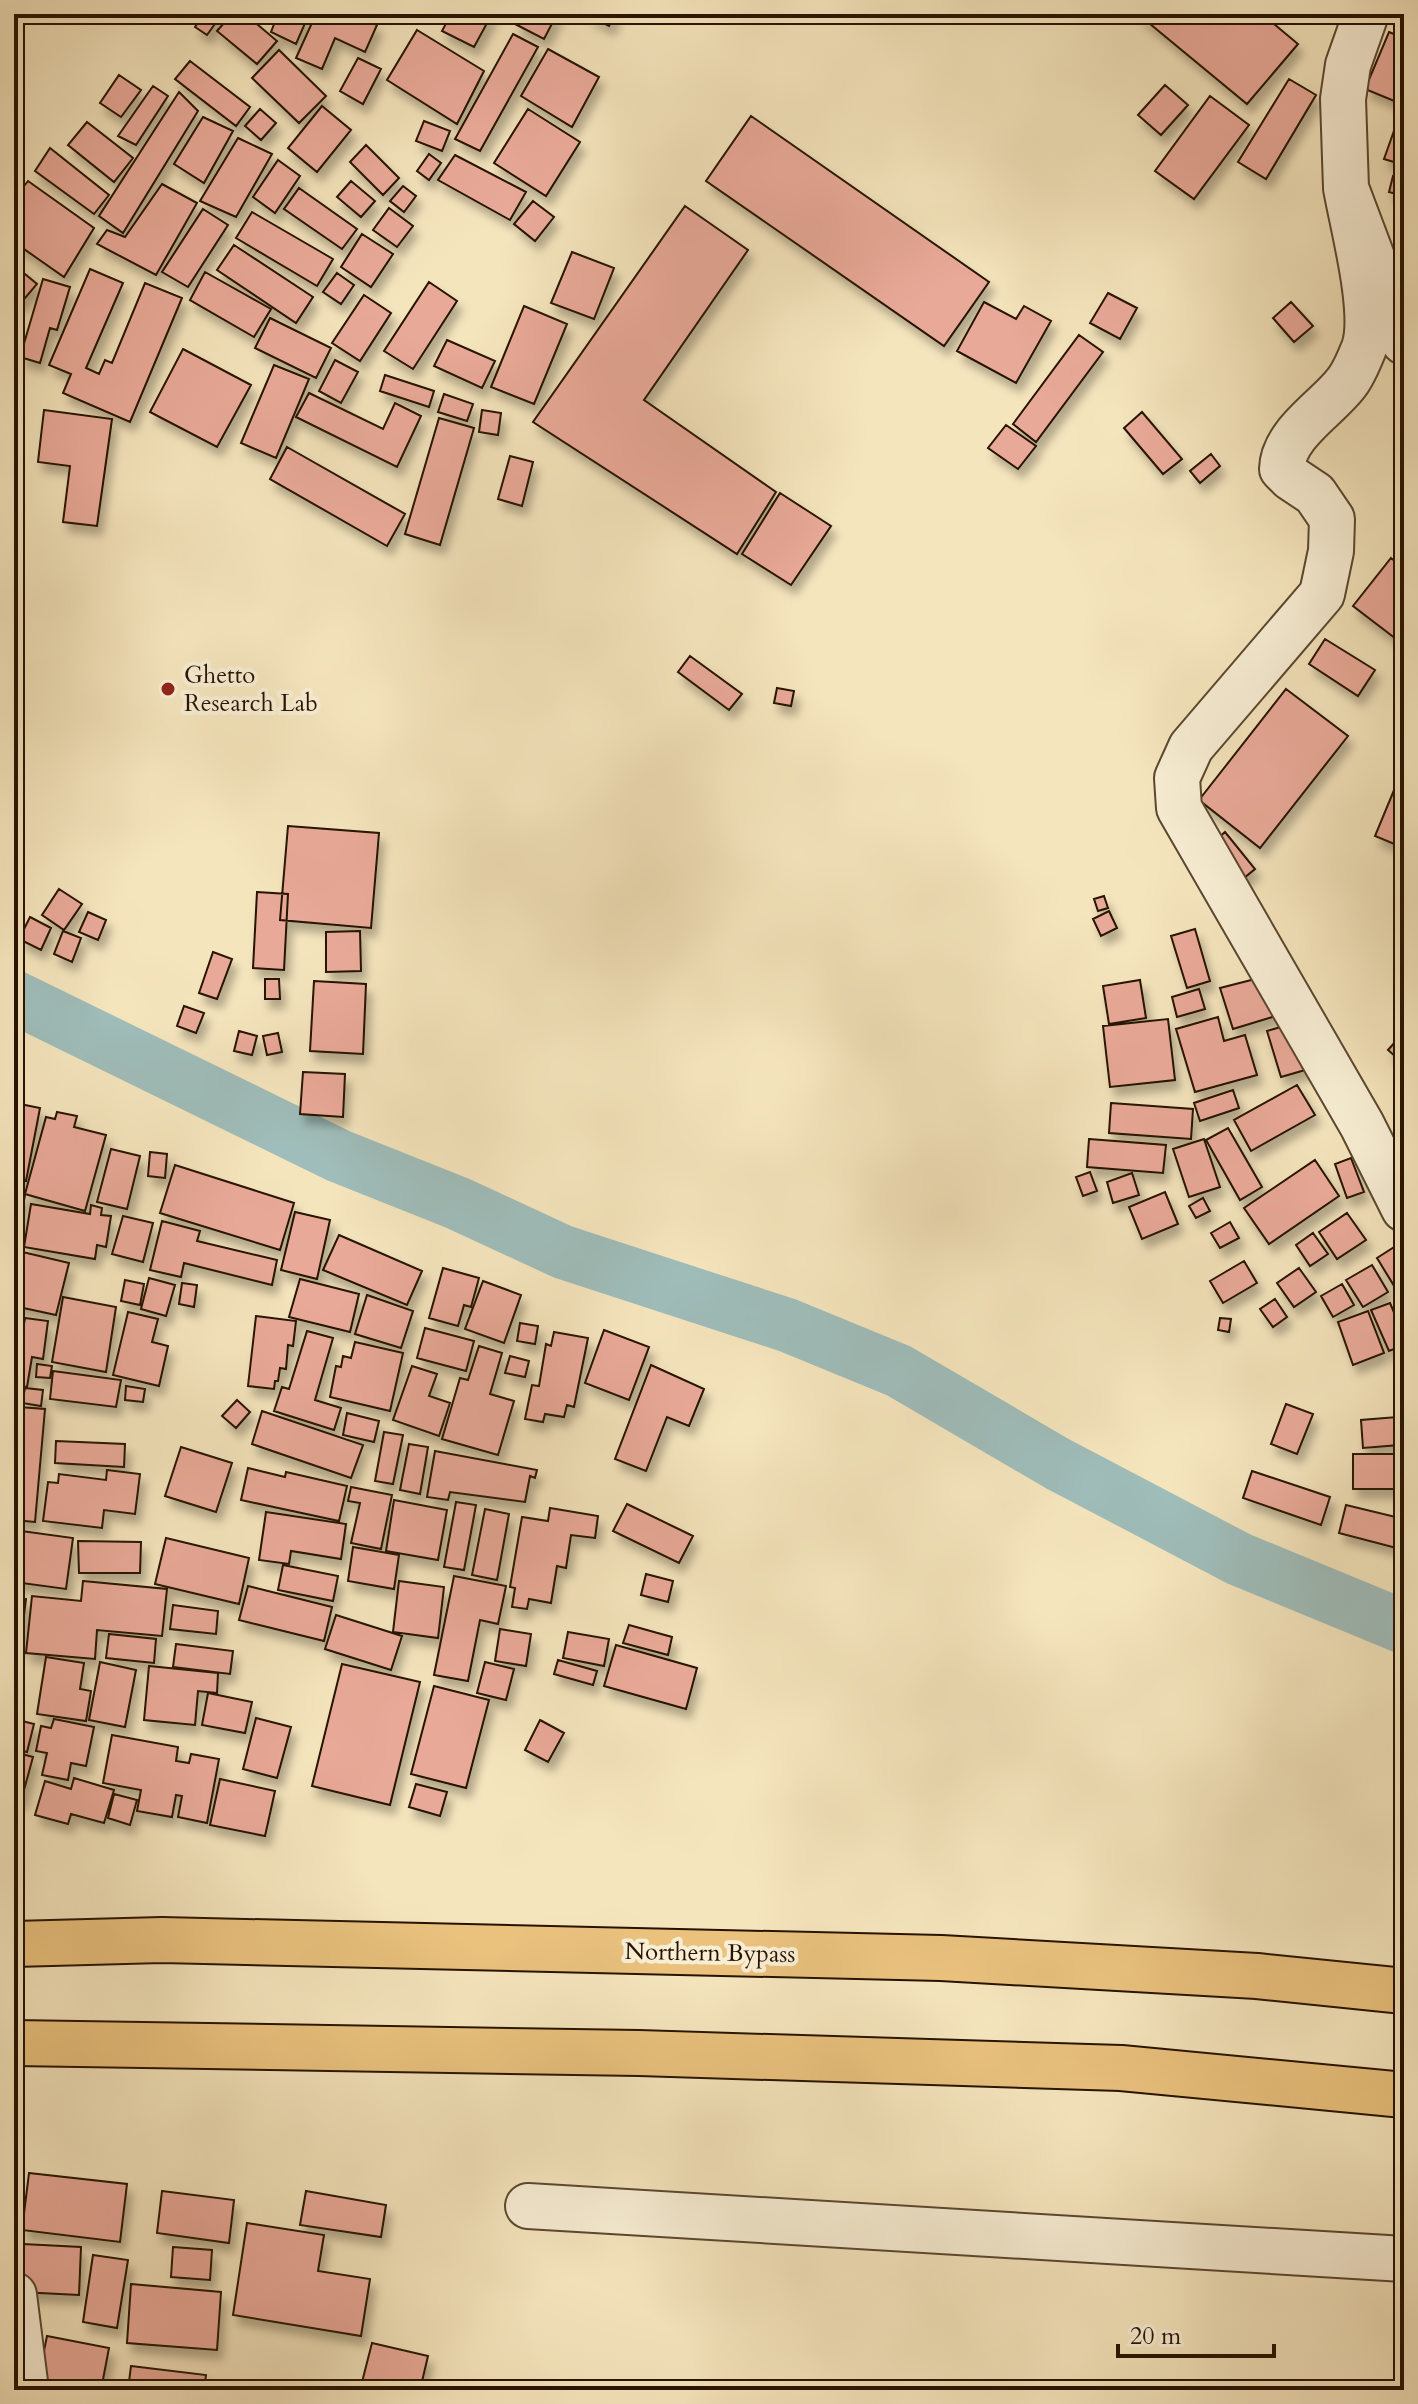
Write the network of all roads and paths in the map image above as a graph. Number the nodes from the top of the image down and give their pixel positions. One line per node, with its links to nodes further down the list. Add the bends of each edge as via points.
1 (1366, 14): 2 (street, via 1348,65 1343,99)
2 (1346, 188): 3 (street); 4 (street, via 1367,309 1365,346 1347,382 1312,416 1283,457 1282,469 1315,494 1332,519 1322,594 1191,747 1177,778 1179,808 1362,1125)
3 (1404, 342)
4 (1404, 1209)
5 (14, 1944): 6 (highway, Northern Bypass, via 162,1940 941,1958 1257,1976)
6 (1404, 1991)
7 (14, 2043): 8 (highway, via 639,2053 1121,2068)
8 (1404, 2095)
9 (528, 2206): 10 (street)
10 (1404, 2259)
11 (14, 2295): 12 (street)
12 (26, 2390)

